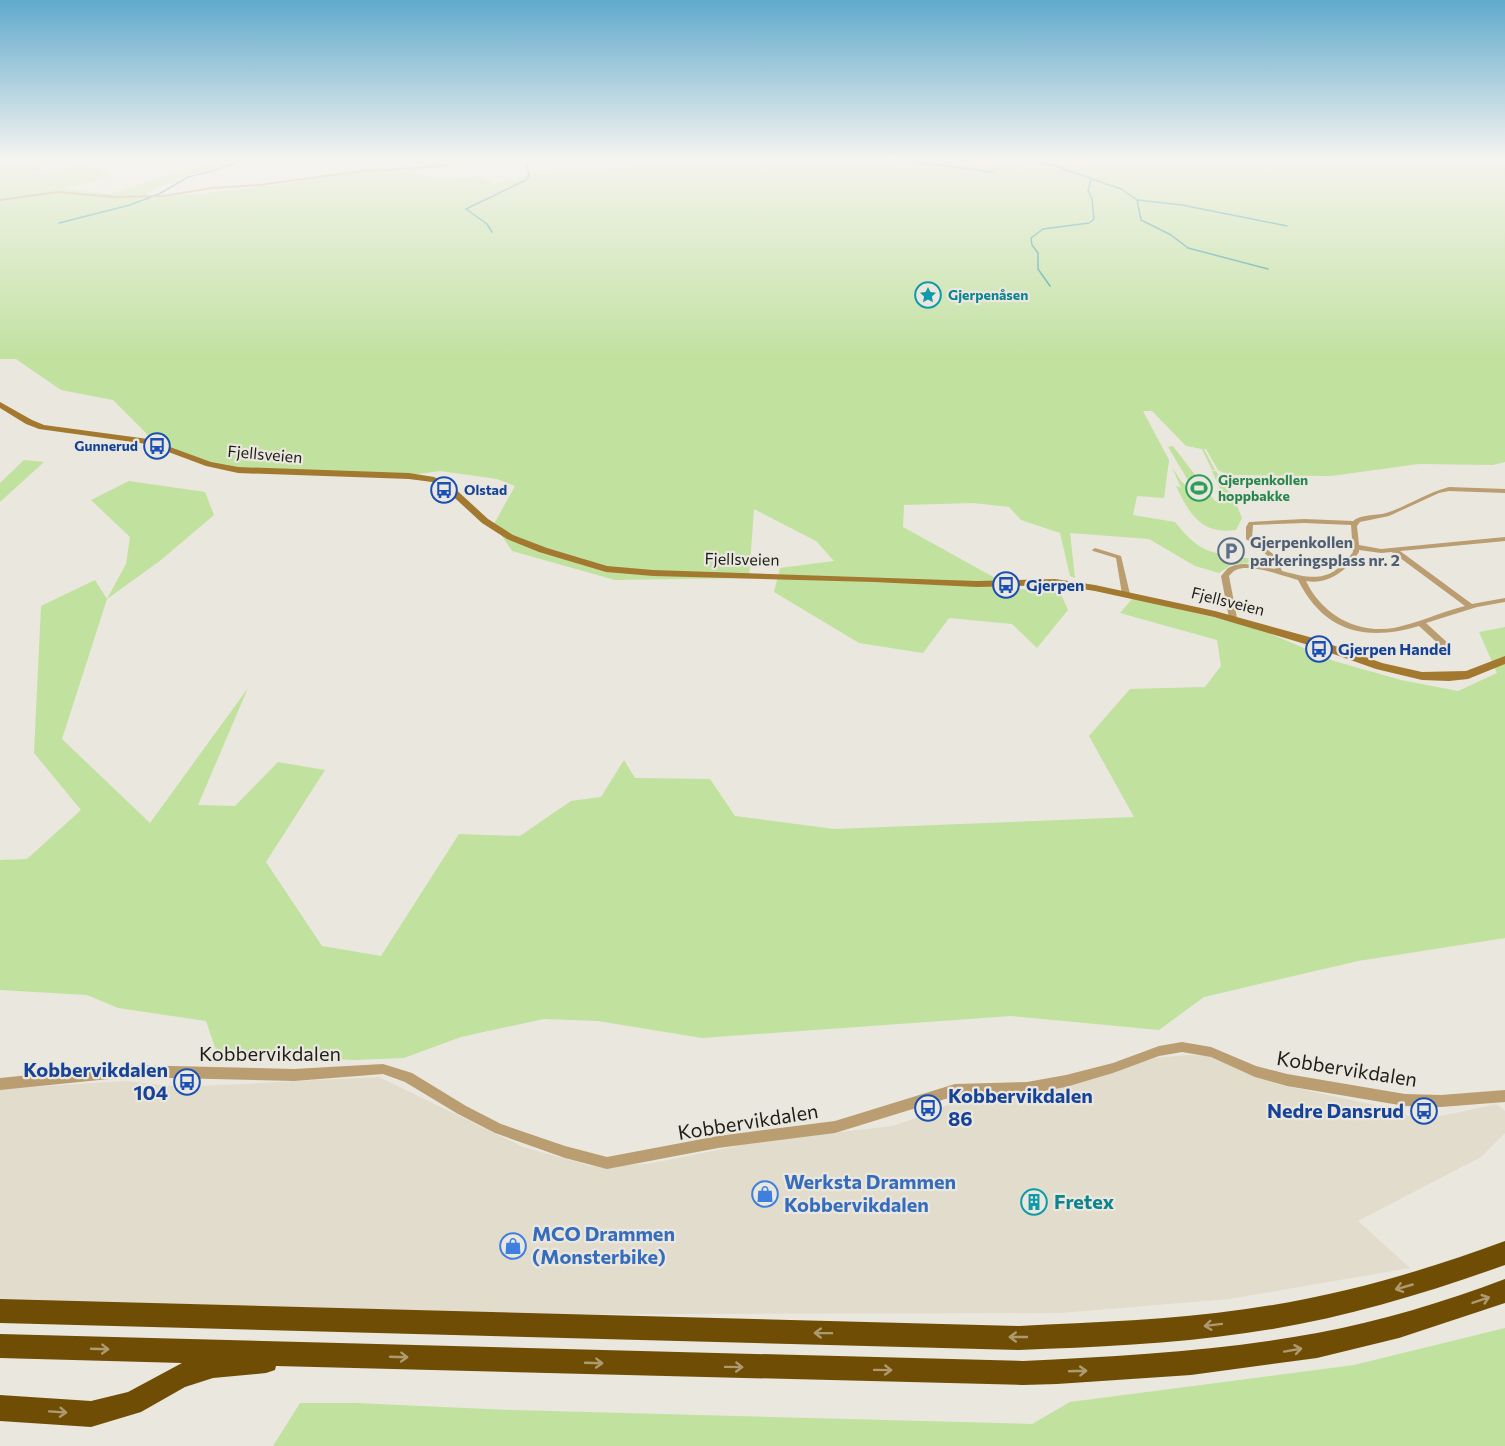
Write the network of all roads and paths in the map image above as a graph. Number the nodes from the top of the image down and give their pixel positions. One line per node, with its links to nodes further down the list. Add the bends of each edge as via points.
1 (0, 404): 10 (main road, Fjellsveien, via 42,427 148,442 230,469 434,480 510,537 606,569 977,584 1055,582)
2 (1505, 491): 3 (street, via 1449,489 1394,512)
3 (1354, 523): 5 (street); 8 (street, via 1251,523 1249,539 1275,558)
4 (1505, 540): 7 (street)
5 (1356, 548): 7 (street); 9 (street, via 1353,556 1328,577)
6 (1095, 550): 10 (street, via 1119,557)
7 (1394, 550): 12 (street)
8 (1279, 572): 9 (street); 13 (street, via 1239,566 1227,572)
9 (1301, 579): 14 (street, via 1312,602 1340,622 1385,631)
10 (1126, 594): 13 (main road, Fjellsveien)
11 (1505, 600): 12 (street)
12 (1469, 605): 14 (street)
13 (1233, 618): 16 (main road, Fjellsveien, via 1422,676 1468,675)
14 (1420, 621): 15 (street, via 1447,647 1436,653)
15 (1418, 650)
16 (1505, 660)
17 (0, 1084): 18 (street, Kobbervikdalen, via 129,1071 294,1075 383,1069 408,1077 499,1129 608,1163 718,1142 835,1127 955,1090 1027,1088 1066,1081 1182,1047 1211,1052 1287,1080 1405,1100)
18 (1505, 1096)
19 (1505, 1253): 21 (highway, one-way to 21, via 1398,1289 1341,1303 1266,1318 1126,1334 1019,1338)
20 (1505, 1292): 23 (highway, one-way to 20, via 1023,1373 1134,1369 1292,1350 1421,1320)
21 (0, 1311)
22 (0, 1346): 23 (highway, one-way to 23)
23 (340, 1355): 24 (highway, one-way to 23, via 91,1414 132,1403 180,1376 213,1366)
24 (0, 1408)

